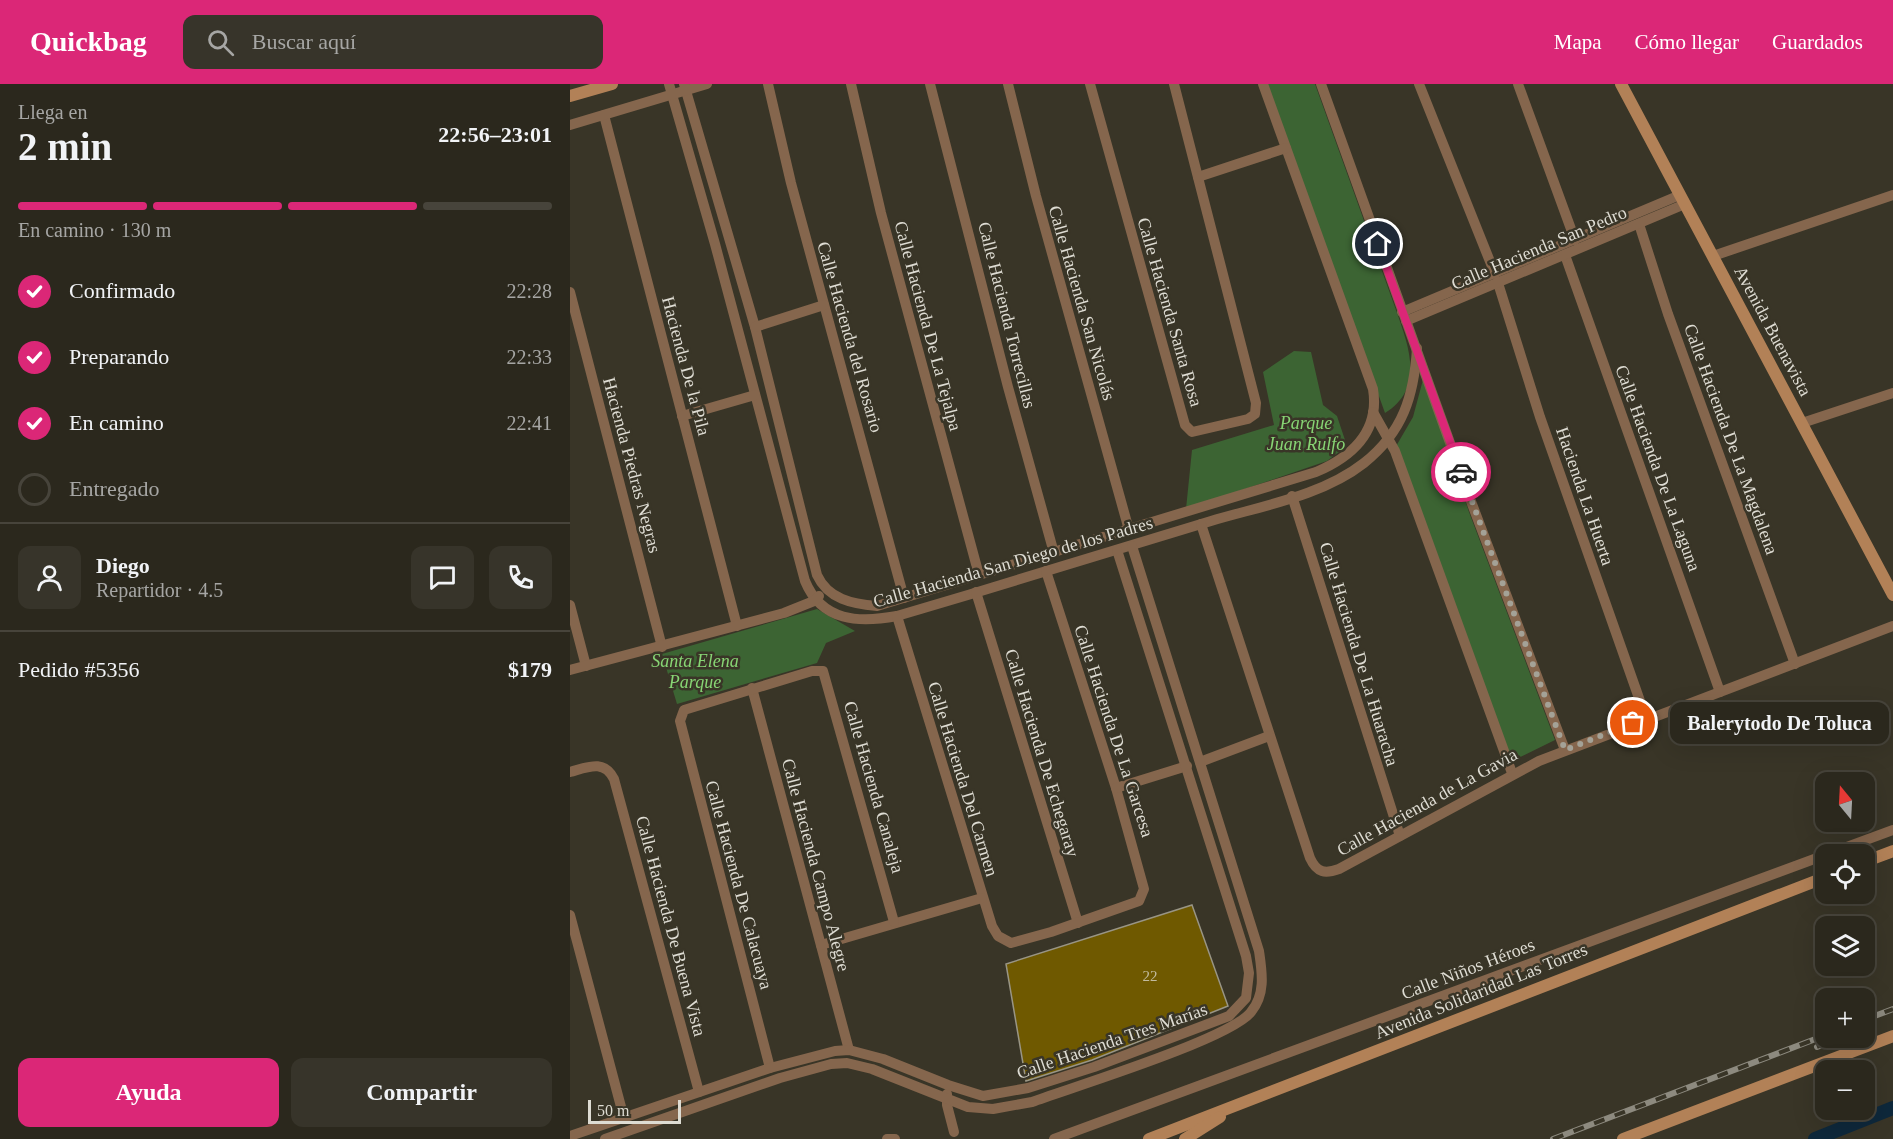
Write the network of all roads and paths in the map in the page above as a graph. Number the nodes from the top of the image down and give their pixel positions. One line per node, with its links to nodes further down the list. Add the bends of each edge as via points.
1 (612, 84): 16 (main road)
2 (707, 84): 14 (street)
3 (768, 84): 32 (street, Calle Hacienda del Rosario)
4 (851, 84): 54 (street, Calle Hacienda De La Tejalpa, via 881,213)
5 (930, 84): 51 (street, Calle Hacienda Torrecillas)
6 (1008, 84): 48 (street, Calle Hacienda San Nicolás)
7 (1090, 84): 20 (street, Calle Hacienda Santa Rosa, via 1181,414 1186,428 1192,432 1248,419 1256,410)
8 (1174, 84): 20 (street, Calle Hacienda Santa Rosa)
9 (1263, 84): 19 (street)
10 (1321, 84): 33 (street)
11 (1419, 84): 30 (street, Hacienda La Huerta)
12 (1518, 84): 25 (street)
13 (1621, 84): 22 (main road, Avenida Buenavista)
14 (685, 87): 15 (street); 24 (street)
15 (670, 89): 17 (street); 26 (street)
16 (570, 96)
17 (604, 115): 18 (street); 39 (street, Hacienda De la Pila)
18 (570, 125)
19 (1286, 148): 20 (street); 38 (street, via 1373,389)
20 (1198, 177)
21 (1893, 195): 28 (street)
22 (1682, 199): 23 (street, Calle Hacienda San Pedro); 25 (street, Calle Hacienda San Pedro); 28 (main road, Avenida Buenavista)
23 (1639, 224): 27 (street, Calle Hacienda San Pedro); 66 (street, Calle Hacienda De La Magdalena)
24 (729, 240): 26 (street); 34 (street)
25 (1575, 240): 29 (street, Calle Hacienda San Pedro)
26 (715, 244): 37 (street)
27 (1565, 255): 29 (street, Calle Hacienda San Pedro); 71 (street, Calle Hacienda De La Laguna)
28 (1713, 256): 40 (main road, Avenida Buenavista)
29 (1530, 265): 30 (street, Calle Hacienda San Pedro)
30 (1496, 279): 33 (street, Calle Hacienda San Pedro); 73 (street, Hacienda La Huerta)
31 (570, 292): 65 (street, Hacienda Piedras Negras)
32 (824, 305): 34 (street); 59 (street, Calle Hacienda del Rosario)
33 (1404, 316): 35 (street)
34 (754, 327): 42 (street)
35 (1417, 348): 41 (street, Calle Hacienda San Diego de los Padres, via 1412,394 1401,422); 75 (street)
36 (1893, 393): 40 (street)
37 (755, 396): 39 (street); 43 (street)
38 (1373, 412): 41 (street); 45 (street, Calle Hacienda San Diego de los Padres, via 1357,447 1345,459)
39 (682, 416): 63 (street, Hacienda De la Pila)
40 (1802, 423): 58 (main road, Avenida Buenavista)
41 (1388, 437): 44 (street, Calle Hacienda San Diego de los Padres, via 1353,471); 79 (street)
42 (785, 451): 43 (street); 56 (street, via 817,575)
43 (771, 457): 60 (street)
44 (1292, 496): 46 (street, Calle Hacienda San Diego de los Padres); 84 (street, Calle Hacienda De La Huaracha)
45 (1233, 498): 46 (street); 48 (street, Calle Hacienda San Diego de los Padres)
46 (1238, 513): 47 (street, Calle Hacienda San Diego de los Padres)
47 (1201, 524): 49 (street, Calle Hacienda San Diego de los Padres); 74 (street, Calle Hacienda de La Gavia)
48 (1129, 530): 51 (street, Calle Hacienda San Diego de los Padres)
49 (1132, 546): 50 (street, Calle Hacienda San Diego de los Padres); 70 (street)
50 (1117, 550): 53 (street, Calle Hacienda San Diego de los Padres); 72 (street)
51 (1054, 553): 52 (street, Calle Hacienda San Diego de los Padres)
52 (1004, 568): 54 (street, Calle Hacienda San Diego de los Padres); 55 (street)
53 (1046, 571): 55 (street, Calle Hacienda San Diego de los Padres); 80 (street, Calle Hacienda De La Garcesa)
54 (979, 575): 59 (street, Calle Hacienda San Diego de los Padres)
55 (1008, 582): 57 (street, Calle Hacienda San Diego de los Padres)
56 (826, 589): 59 (street, Calle Hacienda San Diego de los Padres, via 840,599 862,605 877,606); 60 (street)
57 (976, 592): 62 (street, Calle Hacienda San Diego de los Padres); 91 (street, Calle Hacienda De Echegaray)
58 (1893, 595)
59 (904, 598)
60 (814, 601): 62 (street, Calle Hacienda San Diego de los Padres, via 835,613 858,619); 63 (street)
61 (570, 605): 67 (street)
62 (897, 616): 88 (street, Calle Hacienda Del Carmen)
63 (737, 626): 65 (street)
64 (1893, 626): 66 (street, Calle Hacienda de La Gavia)
65 (662, 647): 67 (street)
66 (1795, 664): 71 (street, Calle Hacienda de La Gavia)
67 (586, 666): 68 (street)
68 (570, 670)
69 (752, 688): 90 (street, Calle Hacienda Canaleja, via 818,669 825,673); 92 (street, Calle Hacienda Campo Alegre); 97 (street, Calle Hacienda De Calacuaya, via 684,710 680,721)
70 (1178, 691): 72 (street); 76 (street)
71 (1720, 692): 73 (street, Calle Hacienda de La Gavia)
72 (1164, 696): 77 (street)
73 (1646, 718): 75 (street, Calle Hacienda de La Gavia)
74 (1269, 736): 76 (street); 84 (street, Calle Hacienda de La Gavia, via 1316,869 1325,873 1339,869)
75 (1565, 750): 79 (street, Calle Hacienda de La Gavia)
76 (1200, 762): 81 (street)
77 (1187, 766): 80 (street); 82 (street)
78 (570, 772): 100 (street, Calle Hacienda De Buena Vista, via 596,765 608,769 614,779)
79 (1512, 773): 84 (street, Calle Hacienda de La Gavia)
80 (1116, 788): 91 (street, Calle Hacienda De La Garcesa, via 1144,889 1139,901)
81 (1216, 815): 82 (street); 94 (street, via 1259,951 1263,978)
82 (1203, 818): 93 (street, via 1246,956)
83 (1893, 830): 111 (street, Calle Niños Héroes)
84 (1400, 836)
85 (1893, 851): 86 (main road)
86 (1875, 858)
87 (1815, 881): 103 (main road, Avenida Solidaridad Las Torres)
88 (982, 898): 90 (street); 91 (street, Calle Hacienda Del Carmen, via 998,936 1011,943)
89 (570, 915): 104 (street)
90 (894, 922): 92 (street)
91 (1078, 923)
92 (821, 945): 96 (street, Calle Hacienda Campo Alegre)
93 (1246, 998): 94 (street); 99 (street, Calle Hacienda Tres Marías, via 1221,1020 1028,1088 982,1096)
94 (1257, 1003): 102 (street, Calle Hacienda Tres Marías, via 1243,1020 1224,1030 1032,1102 980,1109)
95 (1893, 1036): 114 (main road)
96 (849, 1050): 97 (street, Calle Hacienda Tres Marías); 99 (street, Calle Hacienda Tres Marías)
97 (770, 1068): 98 (street, Calle Hacienda Tres Marías)
98 (733, 1081): 100 (street, Calle Hacienda Tres Marías); 101 (street)
99 (948, 1085): 102 (street)
100 (699, 1092): 104 (street, Calle Hacienda Tres Marías)
101 (737, 1092): 102 (street, Calle Hacienda Tres Marías, via 810,1068 847,1063 872,1068); 108 (street, Calle Hacienda Tres Marías)
102 (946, 1100): 105 (street)
103 (1239, 1105): 112 (main road, Avenida Solidaridad Las Torres); 113 (main road)
104 (624, 1118): 106 (street, Calle Hacienda Tres Marías)
105 (954, 1132)
106 (585, 1135): 107 (street, Calle Hacienda Tres Marías)
107 (570, 1136)
108 (605, 1139)
109 (887, 1139): 110 (street)
110 (896, 1139)
111 (1054, 1139)
112 (1149, 1139)
113 (1185, 1139)
114 (1623, 1139)

